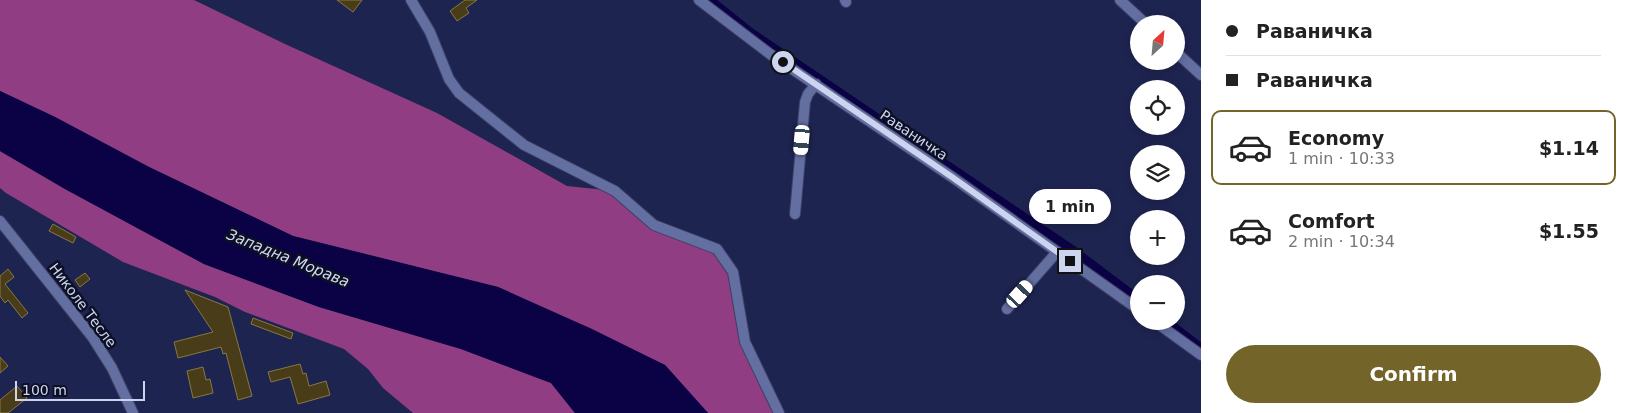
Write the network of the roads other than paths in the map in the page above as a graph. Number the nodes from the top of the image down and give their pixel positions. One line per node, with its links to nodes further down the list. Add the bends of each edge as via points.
1 (411, 0): 16 (street, via 459,93 524,145 615,191 654,225 717,249 733,272 745,342)
2 (699, 0): 7 (street, Раваничка)
3 (1120, 0): 4 (street)
4 (1136, 15)
5 (1185, 60): 6 (street)
6 (1201, 75)
7 (816, 84): 8 (street, via 805,102); 10 (street, Раваничка)
8 (795, 214)
9 (0, 221): 15 (street, Николе Тесле, via 94,338)
10 (1057, 252): 11 (street, Раваничка); 12 (street)
11 (1130, 304)
12 (1007, 309)
13 (1166, 330): 14 (street)
14 (1201, 355)
15 (133, 413)
16 (779, 413)

